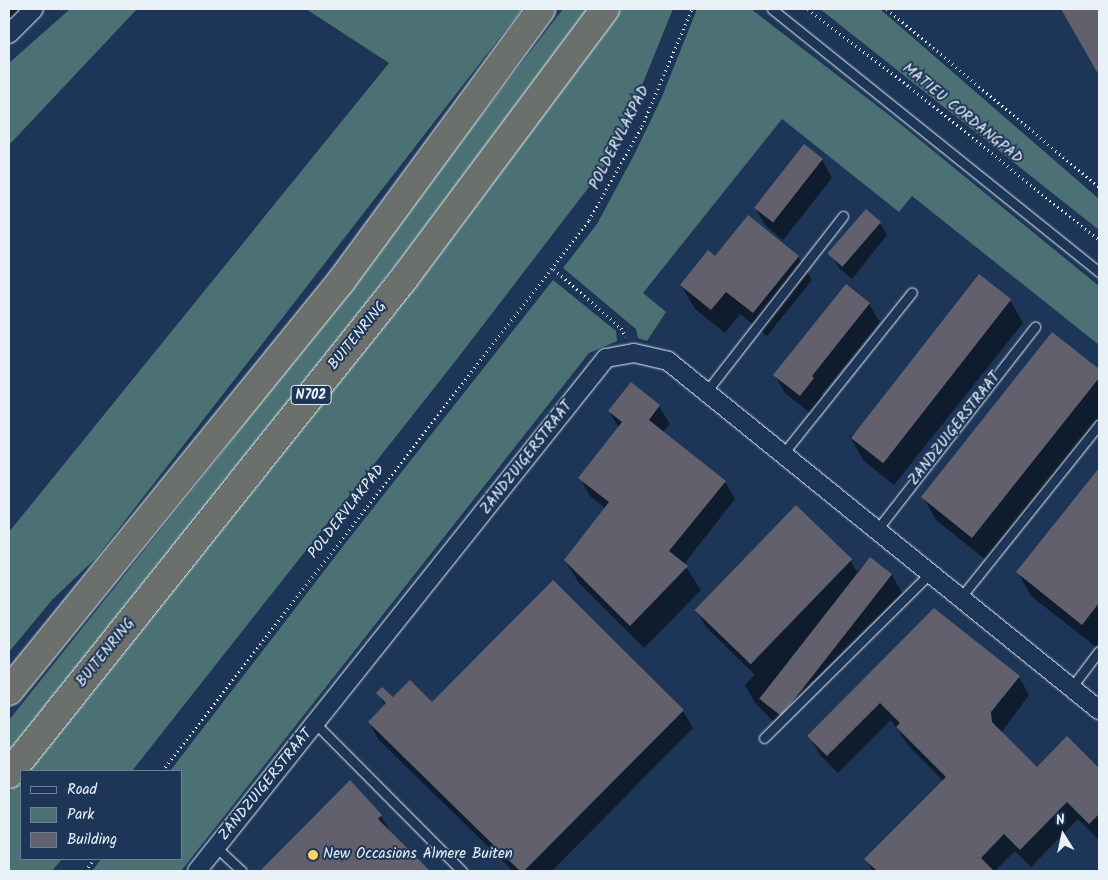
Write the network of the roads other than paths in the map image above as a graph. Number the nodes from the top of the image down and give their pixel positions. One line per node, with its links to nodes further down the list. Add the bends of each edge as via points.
1 (34, 9): 5 (street)
2 (541, 9): 18 (highway, via 342,280)
3 (606, 9): 22 (highway, BUITENRING / N702, via 402,280)
4 (772, 9): 7 (lane)
5 (9, 34)
6 (843, 216): 10 (lane)
7 (1099, 272)
8 (912, 292): 12 (lane)
9 (1035, 327): 13 (lane, ZANDZUIGERSTRAAT)
10 (706, 392): 12 (street, ZANDZUIGERSTRAAT); 20 (street, ZANDZUIGERSTRAAT, via 668,361 634,353 606,358)
11 (1099, 425): 15 (lane)
12 (782, 455): 13 (street, ZANDZUIGERSTRAAT)
13 (876, 531): 14 (street, ZANDZUIGERSTRAAT)
14 (930, 573): 15 (street, ZANDZUIGERSTRAAT); 21 (lane)
15 (961, 597): 17 (street, ZANDZUIGERSTRAAT)
16 (1099, 651): 17 (lane)
17 (1071, 688): 19 (street, ZANDZUIGERSTRAAT)
18 (9, 691)
19 (1099, 710)
20 (315, 723): 23 (street, ZANDZUIGERSTRAAT); 26 (lane, ZANDZUIGERSTRAAT)
21 (764, 738)
22 (9, 774)
23 (216, 847): 24 (street, ZANDZUIGERSTRAAT); 25 (lane, ZANDZUIGERSTRAAT)
24 (197, 871)
25 (242, 871)
26 (462, 871)

